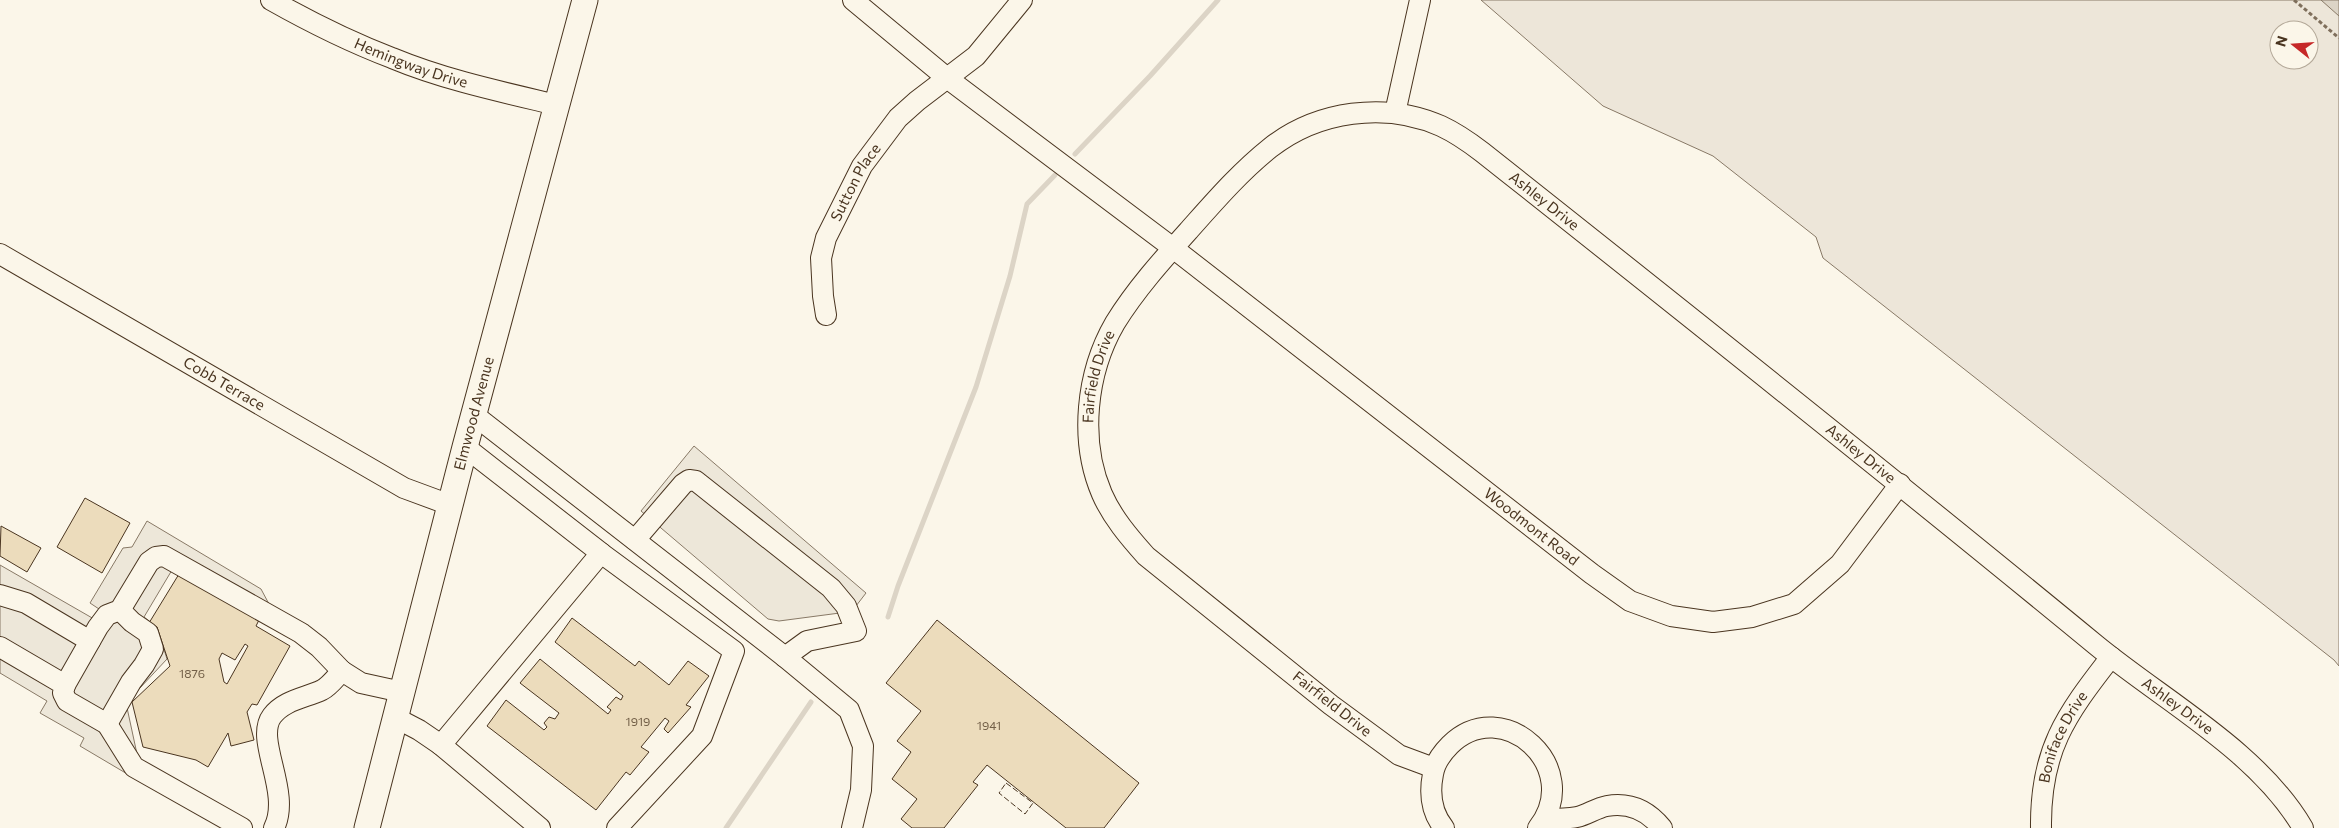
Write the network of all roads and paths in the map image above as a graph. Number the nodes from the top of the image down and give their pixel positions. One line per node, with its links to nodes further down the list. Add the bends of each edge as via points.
1 (271, 0): 9 (street, Hemingway Drive, via 318,26 393,59 478,86)
2 (585, 0): 9 (main road, Elmwood Avenue)
3 (853, 0): 8 (street)
4 (1022, 0): 8 (street, Sutton Place, via 976,56)
5 (1420, 0): 10 (street)
6 (2294, 0): 7 (path)
7 (2339, 38)
8 (948, 78): 11 (street); 13 (street, Sutton Place, via 898,118 862,166 826,238 821,258)
9 (558, 105): 14 (main road, Elmwood Avenue)
10 (1395, 113): 11 (street, Ashley Drive, via 1355,113 1312,124 1292,134 1253,162); 16 (street, Ashley Drive, via 1440,126 1482,152)
11 (1173, 248): 16 (street, Woodmont Road, via 1592,574 1630,600 1671,616 1713,622 1752,617 1794,604 1840,564); 32 (street, Fairfield Drive, via 1114,325 1096,370 1088,422 1090,450 1102,495 1119,523 1146,556 1331,705 1399,755)
12 (0, 254): 17 (street, Cobb Terrace, via 404,488)
13 (826, 314)
14 (474, 415): 15 (main road, Elmwood Avenue); 18 (street)
15 (465, 447): 17 (main road, Elmwood Avenue); 19 (street)
16 (1900, 484): 25 (street, Ashley Drive)
17 (450, 505): 28 (main road, Elmwood Avenue)
18 (635, 540): 24 (street); 24 (street, via 682,484 696,480 831,588 846,606 856,631 807,640)
19 (601, 553): 31 (street); 39 (street, via 734,651 702,736)
20 (0, 595): 22 (street, via 26,603)
21 (120, 610): 22 (street, via 107,615); 26 (street, via 149,562 164,556 301,633); 30 (street, via 148,633 153,648)
22 (90, 641): 27 (street)
23 (0, 647): 27 (street)
24 (785, 657): 40 (street, via 849,710 863,746 861,790)
25 (2111, 657): 43 (street, Boniface Drive, via 2072,709 2051,750 2040,804); 44 (street, Ashley Drive, via 2232,748 2268,781)
26 (342, 671): 28 (street, via 361,682); 36 (street, via 324,689 280,706 270,718 266,733 281,799 279,819)
27 (65, 685): 30 (street, via 63,693 67,701)
28 (402, 692): 29 (main road, Elmwood Avenue)
29 (396, 718): 31 (street); 37 (main road, Elmwood Avenue)
30 (107, 724): 35 (street, via 134,767)
31 (441, 745): 33 (street)
32 (1434, 768): 34 (street, via 1456,739 1472,731 1508,730 1525,738 1539,750 1548,766 1552,784 1552,802); 41 (street, via 1430,788 1433,808)
33 (519, 822): 38 (street)
34 (1542, 824): 42 (street, via 1606,806 1624,806 1640,808)
35 (242, 828)
36 (274, 828)
37 (367, 828)
38 (540, 828)
39 (617, 828)
40 (852, 828)
41 (1444, 828)
42 (1662, 828)
43 (2041, 828)
44 (2303, 828)

